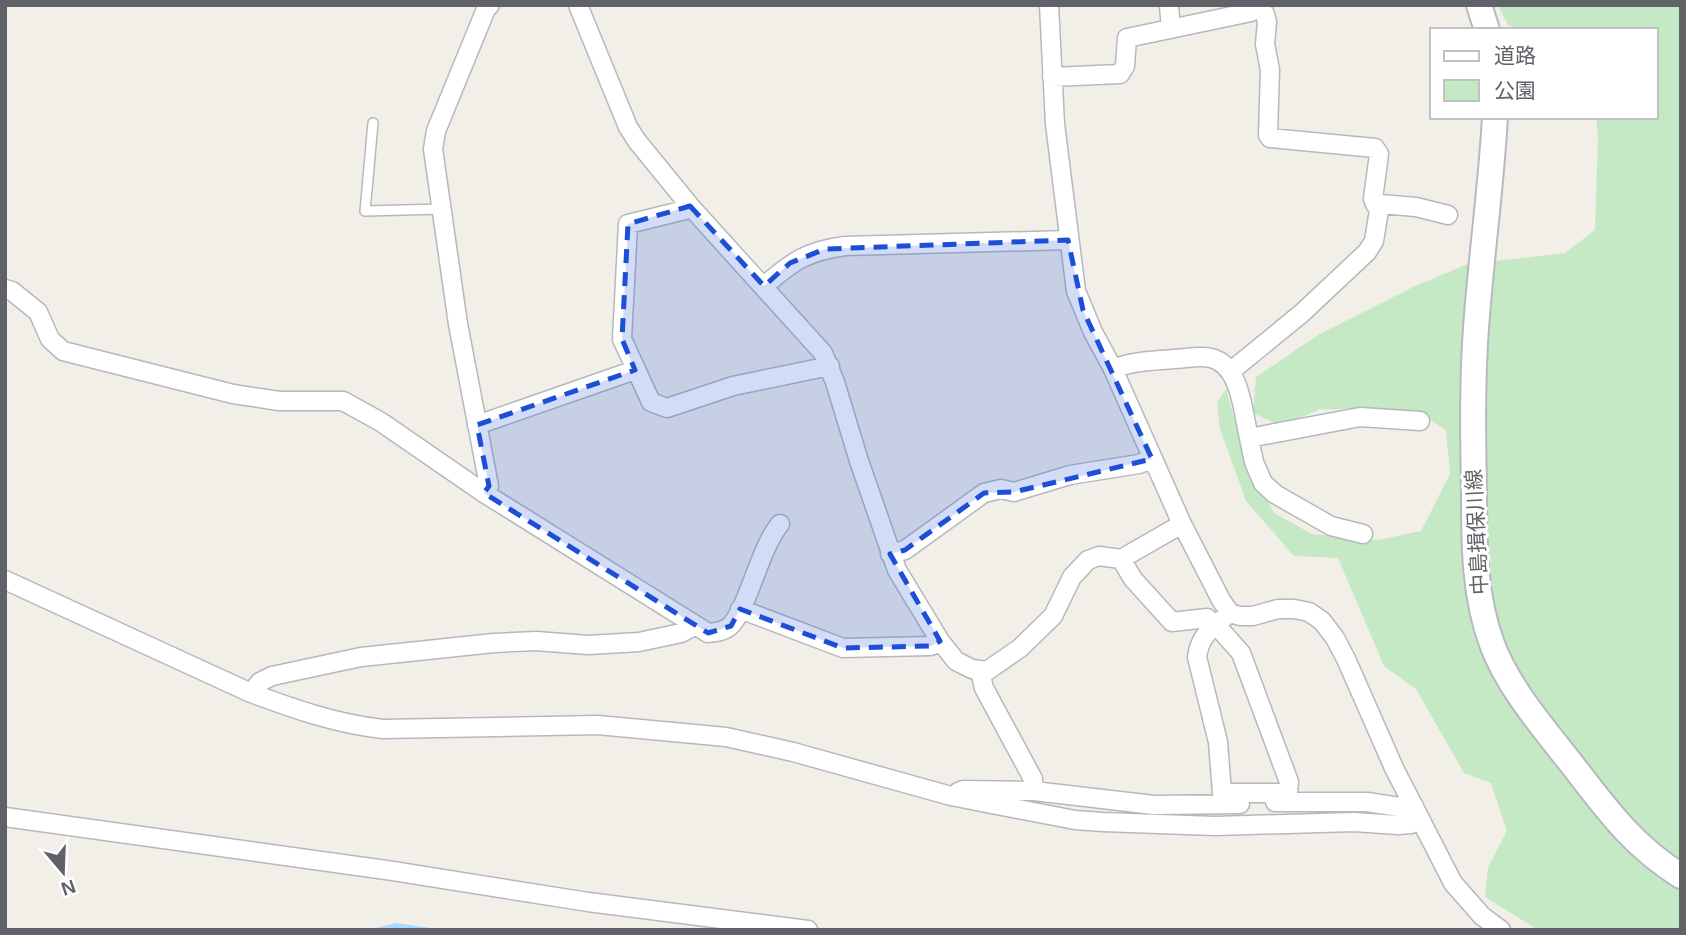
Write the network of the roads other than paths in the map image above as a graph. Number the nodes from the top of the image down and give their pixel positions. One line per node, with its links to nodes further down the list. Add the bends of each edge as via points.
1 (490, 5): 14 (street, via 436,131 433,149)
2 (578, 5): 13 (street, via 628,127)
3 (1049, 5): 9 (street)
4 (1169, 5): 8 (street)
5 (1479, 5): 7 (main road)
6 (1258, 6): 8 (street, via 1251,12); 12 (street, via 1267,22 1268,135 1375,148 1379,154 1373,199)
7 (1487, 28)
8 (1171, 29): 9 (street, via 1127,38 1120,74)
9 (1052, 77): 16 (street)
10 (1495, 119): 45 (main road, 中島揖保川線, via 1472,406 1475,560 1482,609 1492,646 1538,720 1621,828 1649,855)
11 (373, 123): 14 (lane, via 365,211)
12 (1380, 204): 15 (street); 22 (street, via 1374,241 1367,252)
13 (690, 206): 17 (street); 21 (street, via 628,224 622,339)
14 (442, 209): 24 (street)
15 (1448, 215)
16 (1068, 240): 17 (street, via 825,249 790,263); 20 (street, via 1076,291)
17 (764, 286): 19 (street)
18 (5, 289): 27 (street, via 38,312 50,339 63,351 233,394 279,401 343,401)
19 (830, 366): 21 (street, via 733,386 667,408 651,402); 31 (street)
20 (1113, 369): 22 (street, via 1126,363 1211,358); 26 (street)
21 (635, 370): 24 (street)
22 (1231, 371): 25 (street)
23 (1420, 421): 25 (street, via 1360,417)
24 (477, 425): 27 (street, via 489,486)
25 (1249, 438): 30 (street, via 1254,462 1275,494 1331,526)
26 (1152, 459): 29 (street); 31 (street, via 1070,475 1014,492 984,493 905,550)
27 (484, 493): 37 (street)
28 (780, 524): 34 (street, via 765,547)
29 (1182, 524): 32 (street); 35 (street)
30 (1363, 534)
31 (890, 554): 38 (street)
32 (1121, 559): 36 (street, via 1172,622 1207,618); 39 (street, via 1100,556 1088,560 1072,577 1053,616 1020,648)
33 (5, 580): 40 (street)
34 (740, 609): 37 (street, via 731,626 721,632 708,633); 38 (street, via 843,648 931,646)
35 (1230, 612): 36 (street); 43 (street, via 1253,616 1294,609 1322,621 1346,659)
36 (1216, 625): 36 (street, via 1205,634 1198,657 1218,742 1222,793 1288,793 1289,782 1241,653)
37 (694, 626): 40 (street, via 639,642 522,641 361,657 272,676)
38 (940, 641): 39 (street, via 956,661)
39 (980, 671): 41 (street, via 984,688 1033,779)
40 (251, 693): 42 (street, via 353,725 383,729 597,725 726,737)
41 (1034, 791): 42 (street, via 963,790); 43 (street, via 1154,805 1367,802)
42 (951, 796): 43 (street, via 1075,820 1163,825 1398,825 1411,824)
43 (1418, 813): 46 (street, via 1453,883)
44 (5, 817): 47 (street)
45 (1681, 876)
46 (1471, 905): 48 (street, via 1471,916); 49 (street)
47 (808, 930)
48 (1480, 930)
49 (1501, 930)

